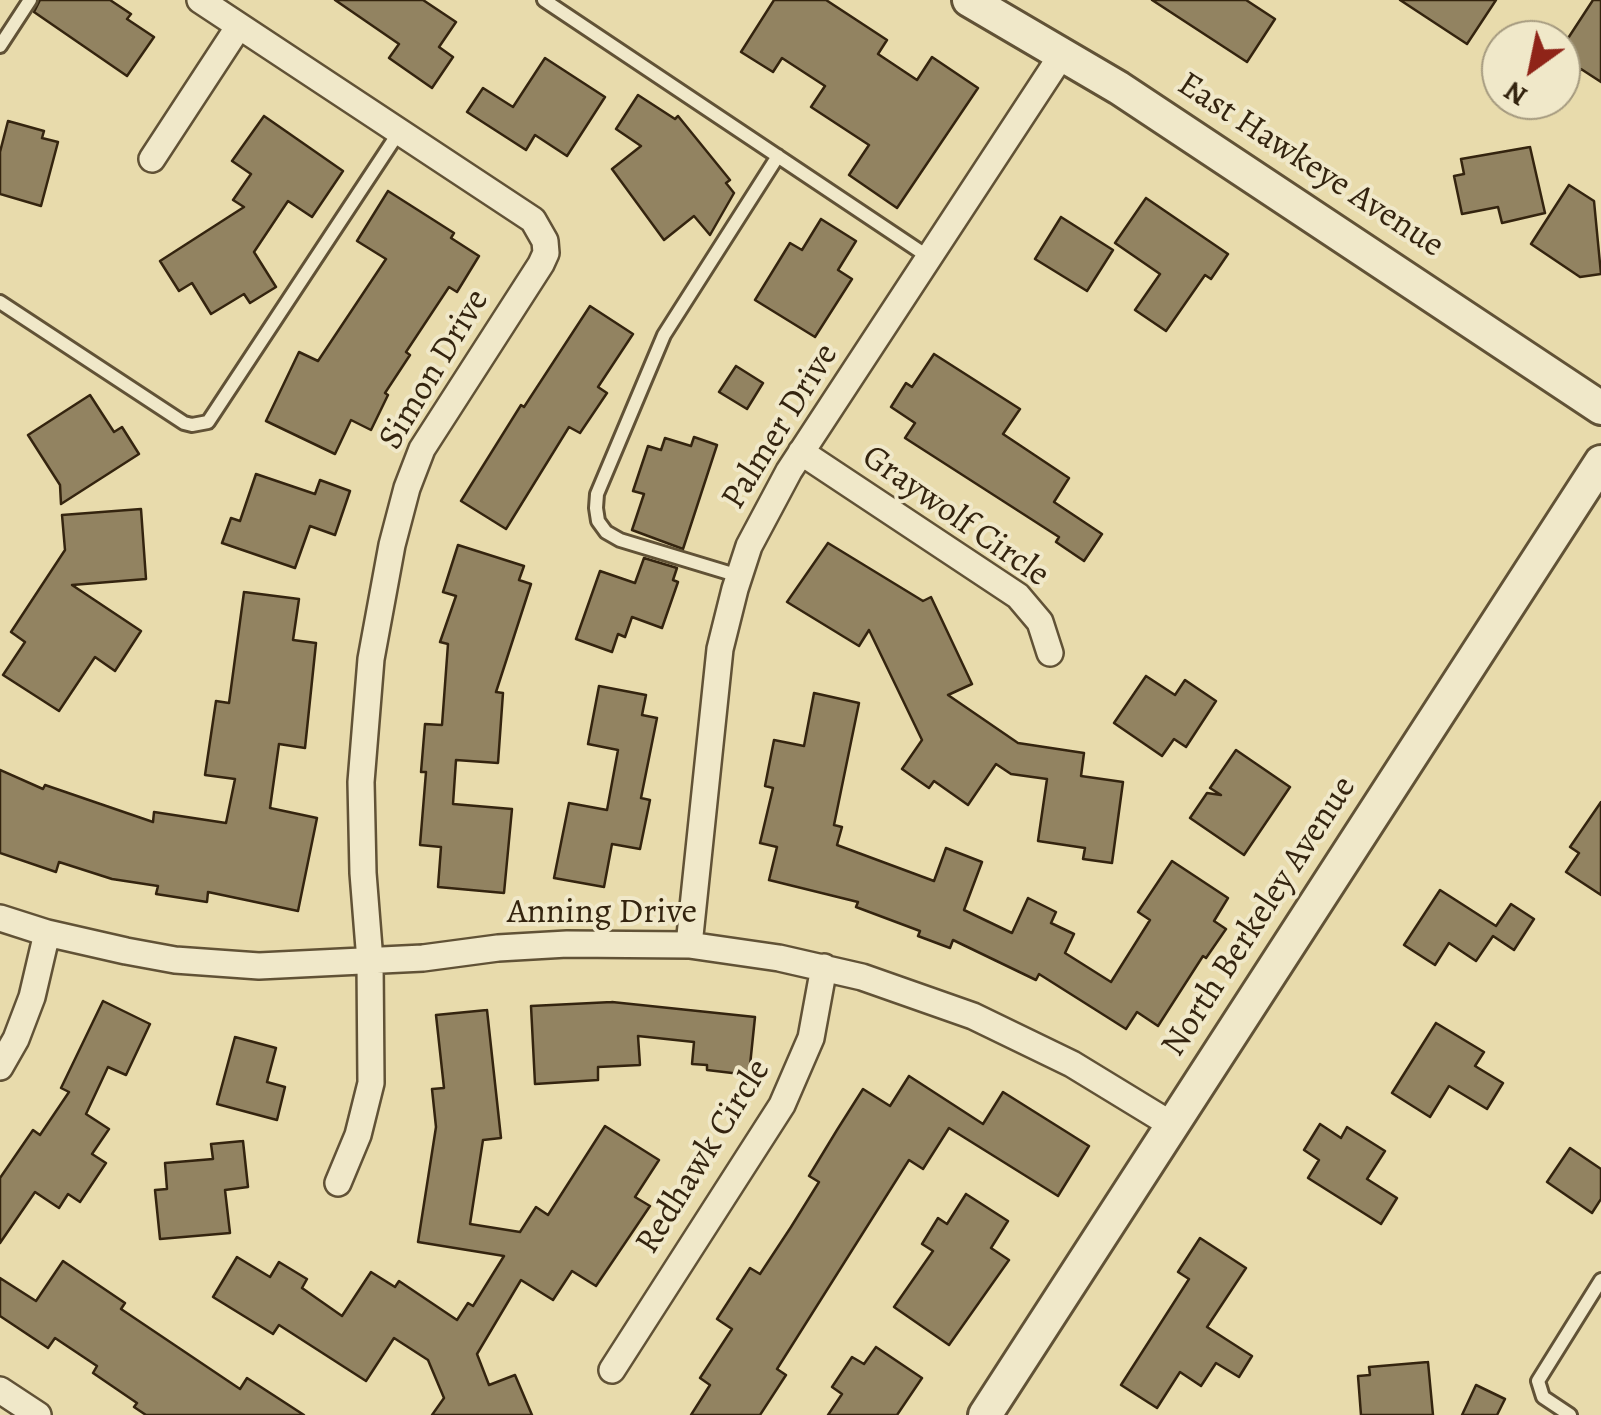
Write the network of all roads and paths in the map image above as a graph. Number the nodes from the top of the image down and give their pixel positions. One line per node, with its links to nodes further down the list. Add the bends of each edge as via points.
1 (30, 0): 6 (lane)
2 (200, 0): 5 (street, Simon Drive)
3 (544, 0): 9 (lane)
4 (969, 0): 7 (street, East Hawkeye Avenue)
5 (239, 26): 8 (street, Simon Drive); 10 (street)
6 (0, 46)
7 (1061, 56): 11 (street, Palmer Drive); 13 (street, East Hawkeye Avenue, via 1135,98)
8 (399, 132): 12 (lane, via 208,422 184,422); 21 (street, Simon Drive, via 533,220 546,252 433,430 398,521 373,646 362,749)
9 (778, 156): 11 (lane); 16 (lane, via 664,335 596,508 606,532 620,540)
10 (152, 159)
11 (930, 258): 14 (street, Palmer Drive)
12 (0, 302)
13 (1601, 408)
14 (801, 452): 16 (street, Palmer Drive); 17 (street, Graywolf Circle, via 1018,596 1040,622)
15 (1601, 462): 24 (street, North Berkeley Avenue)
16 (739, 576): 20 (street, Palmer Drive, via 718,665)
17 (1050, 653)
18 (0, 918): 19 (street, Anning Drive)
19 (47, 933): 21 (street, Anning Drive, via 216,964); 23 (street, via 32,996)
20 (689, 945): 21 (street, Anning Drive, via 534,945); 22 (street, Anning Drive)
21 (370, 962): 25 (street, via 371,1082)
22 (824, 968): 24 (street, Anning Drive, via 1007,1031); 27 (street, Redhawk Circle, via 812,1038 782,1105)
23 (0, 1068)
24 (1172, 1126): 30 (street, North Berkeley Avenue)
25 (338, 1183)
26 (1601, 1280): 31 (lane, via 1538,1380 1544,1396)
27 (612, 1370)
28 (0, 1390): 29 (street)
29 (38, 1415)
30 (984, 1415)
31 (1570, 1415)

